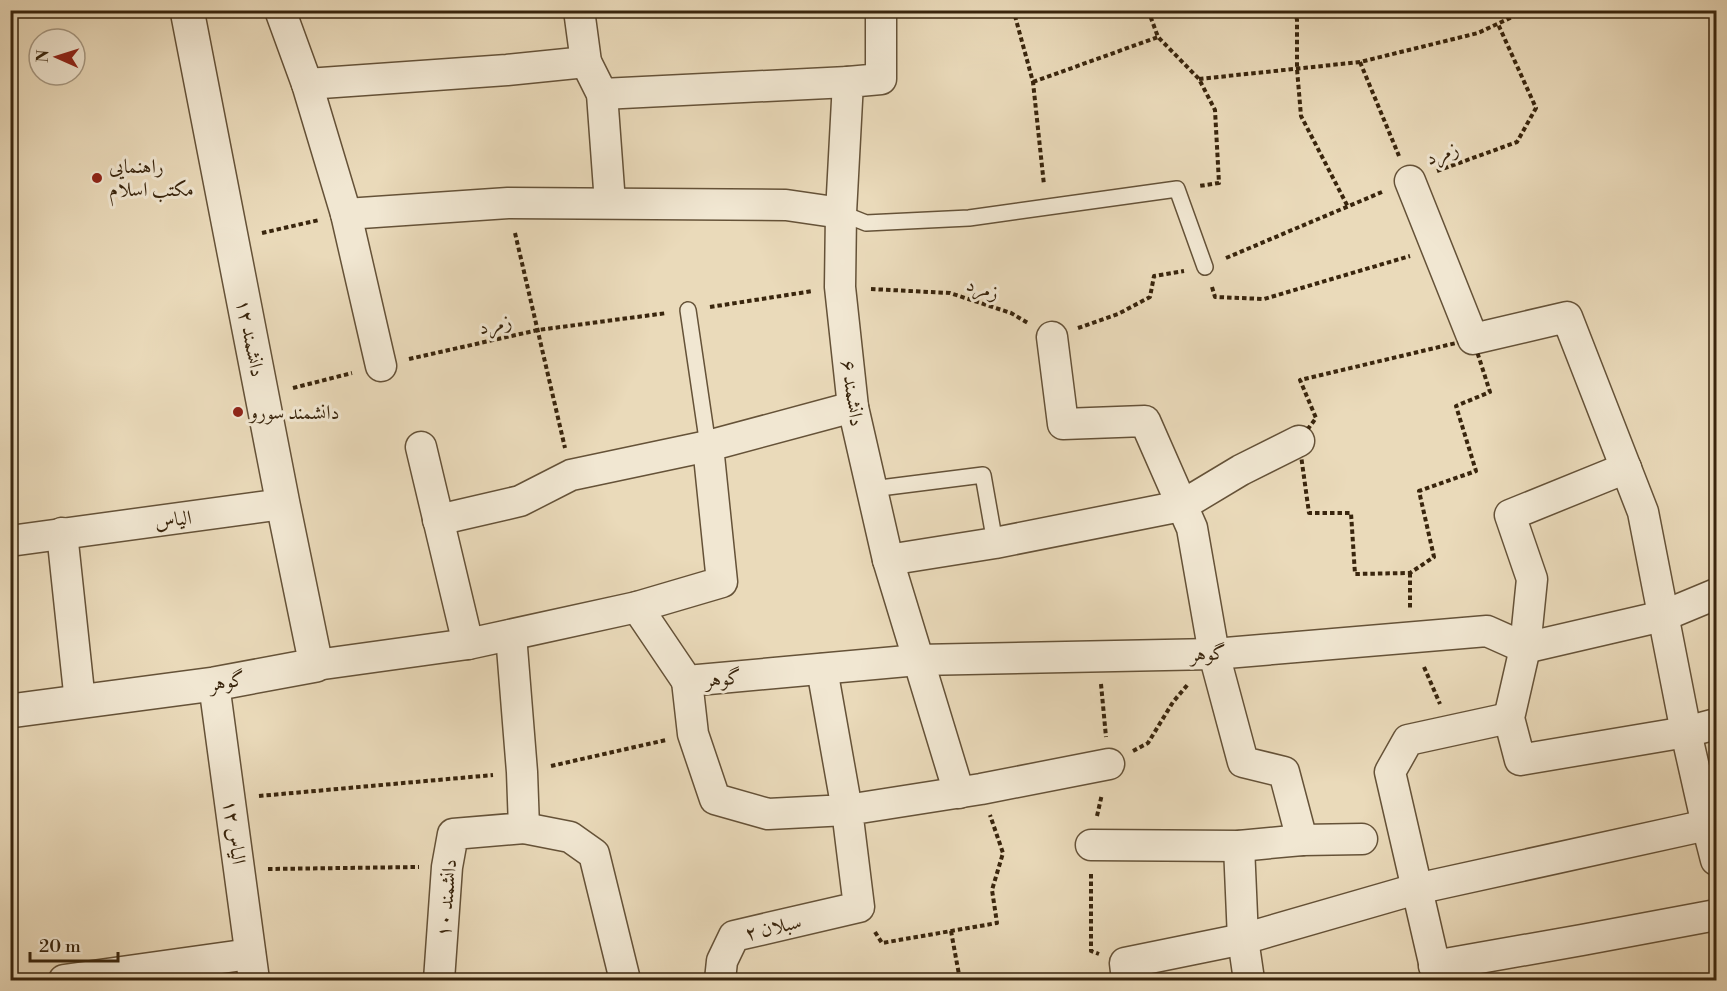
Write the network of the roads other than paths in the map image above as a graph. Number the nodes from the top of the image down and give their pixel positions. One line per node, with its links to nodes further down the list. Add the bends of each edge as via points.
1 (187, 10): 23 (street, دانشمند ۱۲)
2 (280, 10): 7 (street)
3 (579, 10): 5 (street)
4 (881, 10): 6 (street, via 881,79)
5 (586, 62): 7 (street); 8 (street)
6 (848, 82): 8 (street); 11 (street, دانشمند ۶)
7 (307, 84): 12 (street)
8 (602, 94): 10 (street)
9 (1410, 181): 21 (street, via 1473,339 1567,317)
10 (610, 203): 11 (street, via 786,205); 12 (street, via 508,203)
11 (841, 213): 13 (lane, via 866,223 969,218 1177,189); 17 (street, دانشمند ۶, via 840,287)
12 (346, 214): 16 (street)
13 (1205, 267)
14 (688, 310): 19 (lane)
15 (1052, 337): 24 (street, via 1063,424 1144,421)
16 (381, 366)
17 (853, 407): 19 (street); 22 (street, دانشمند ۶)
18 (1299, 441): 24 (street)
19 (708, 446): 25 (street, via 571,475 520,501); 31 (street, via 722,582)
20 (421, 447): 25 (street)
21 (1626, 468): 32 (street, via 1643,512); 35 (street, via 1510,516 1532,579)
22 (872, 489): 28 (lane, via 983,475); 29 (street, دانشمند ۶)
23 (283, 504): 26 (street, الیاس); 38 (street, دانشمند ۱۲)
24 (1181, 506): 28 (street); 36 (street, via 1192,528)
25 (438, 520): 34 (street)
26 (62, 533): 27 (street, الیاس); 42 (street)
27 (10, 541)
28 (995, 543): 29 (street)
29 (888, 560): 37 (street, دانشمند ۶)
30 (1716, 594): 32 (street)
31 (637, 607): 33 (street, گوهر); 40 (street, گوهر)
32 (1663, 616): 35 (street); 46 (street)
33 (511, 635): 34 (street, گوهر); 51 (street)
34 (468, 644): 38 (street, گوهر)
35 (1526, 648): 36 (street, گوهر, via 1487,631); 44 (street)
36 (1214, 654): 37 (street, گوهر); 53 (street, via 1243,762 1284,772)
37 (918, 660): 39 (street, گوهر); 48 (street, دانشمند ۶)
38 (316, 665): 41 (street, گوهر)
39 (822, 669): 40 (street, گوهر); 49 (street)
40 (687, 681): 49 (street, گوهر, via 693,734 715,799 768,814)
41 (214, 684): 42 (street, گوهر); 60 (street, الیاس ۱۲)
42 (80, 702): 43 (street, گوهر)
43 (10, 711)
44 (1509, 717): 46 (street, via 1520,760); 57 (street, via 1408,741 1390,772)
45 (1716, 724): 46 (street)
46 (1686, 732): 50 (street)
47 (1109, 764): 48 (street)
48 (970, 791): 49 (street)
49 (847, 810): 66 (street, سبلان ۲, via 859,907 734,936 722,961)
50 (1707, 825): 56 (street); 57 (street)
51 (524, 828): 64 (street, دانشمند ۱۰, via 453,834); 65 (street, via 570,837 594,854)
52 (1362, 839): 53 (street)
53 (1302, 840): 55 (street)
54 (1091, 844): 55 (street)
55 (1239, 846): 59 (street)
56 (1716, 860)
57 (1416, 889): 59 (street); 61 (street)
58 (1716, 915): 61 (street)
59 (1244, 939): 67 (street, via 1125,963); 68 (street)
60 (252, 967): 62 (street)
61 (1436, 973)
62 (110, 977): 63 (street)
63 (64, 981)
64 (439, 981)
65 (625, 981)
66 (720, 981)
67 (1127, 981)
68 (1249, 981)

